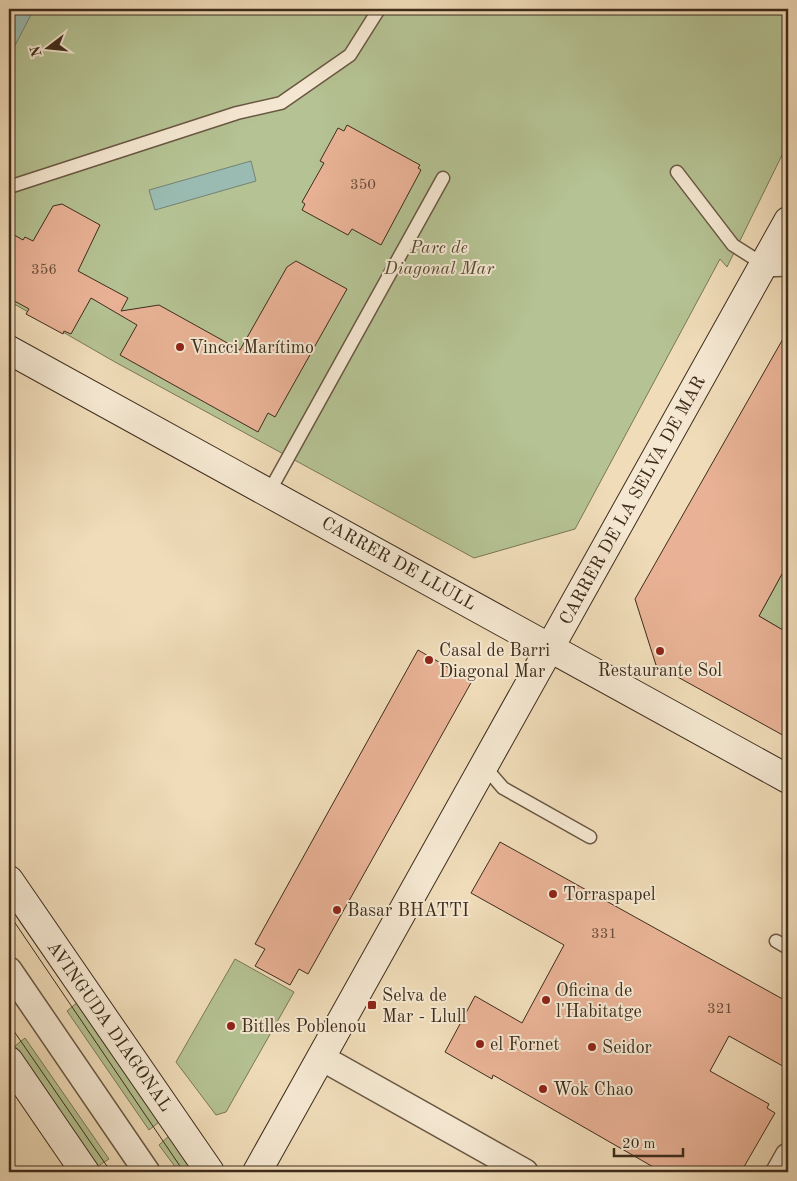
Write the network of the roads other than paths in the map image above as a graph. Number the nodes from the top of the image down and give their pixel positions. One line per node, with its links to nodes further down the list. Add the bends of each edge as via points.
1 (378, 9): 4 (lane, via 350,56 281,103 237,113)
2 (677, 172): 6 (lane, via 733,245)
3 (443, 178): 8 (lane)
4 (9, 186)
5 (788, 222): 6 (street, CARRER DE LA SELVA DE MAR)
6 (776, 263): 9 (street, CARRER DE LA SELVA DE MAR)
7 (9, 350): 8 (street, CARRER DE LLULL)
8 (269, 492): 9 (street, CARRER DE LLULL)
9 (551, 646): 10 (street, CARRER DE LA SELVA DE MAR); 11 (street, CARRER DE LLULL)
10 (484, 766): 12 (lane, via 503,788); 17 (street, CARRER DE LA SELVA DE MAR)
11 (788, 779)
12 (590, 837)
13 (9, 880): 22 (street, AVINGUDA DIAGONAL)
14 (776, 941): 15 (lane)
15 (788, 948)
16 (9, 970): 21 (street)
17 (322, 1058): 23 (street, CARRER DE LA SELVA DE MAR); 24 (street)
18 (9, 1061): 20 (street)
19 (788, 1156): 25 (street)
20 (85, 1172)
21 (147, 1172)
22 (210, 1172)
23 (257, 1172)
24 (525, 1172)
25 (779, 1172)

